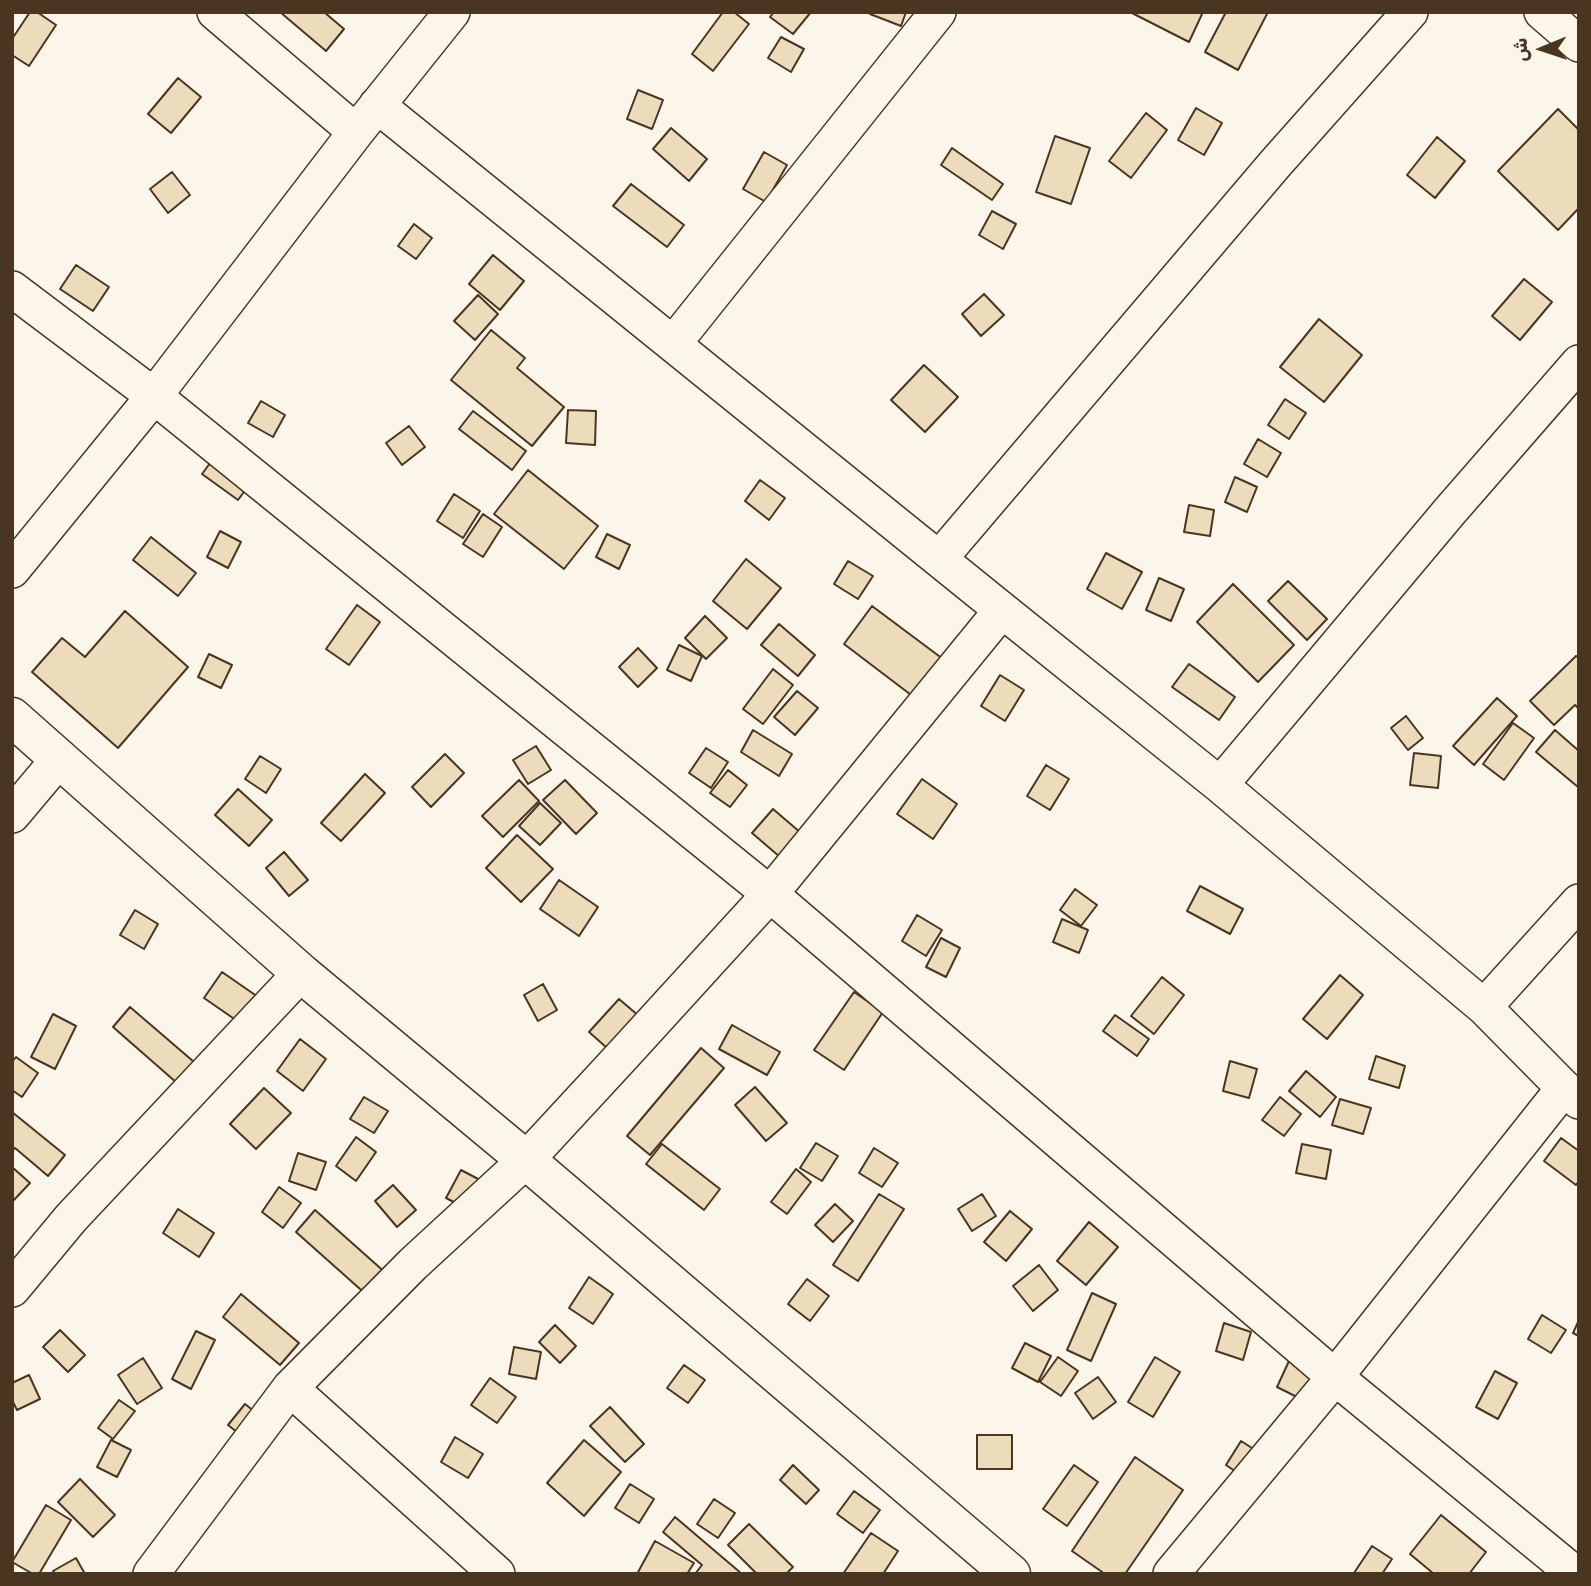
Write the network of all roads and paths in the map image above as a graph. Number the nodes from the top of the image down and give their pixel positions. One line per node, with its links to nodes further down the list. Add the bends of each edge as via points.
1 (215, 12): 8 (street)
2 (452, 12): 7 (street)
3 (938, 12): 10 (street)
4 (1410, 12): 13 (street)
5 (1542, 12): 6 (street)
6 (1579, 44)
7 (377, 105): 8 (street); 10 (street)
8 (356, 132): 12 (street)
9 (12, 289): 12 (street)
10 (673, 344): 13 (street)
11 (1579, 363): 18 (street)
12 (154, 396): 14 (street); 20 (street)
13 (939, 559): 15 (street)
14 (12, 570)
15 (1002, 610): 18 (street); 20 (street)
16 (12, 717): 17 (street)
17 (60, 758): 19 (street); 22 (street)
18 (1220, 785): 23 (street)
19 (12, 815)
20 (770, 894): 25 (street); 27 (street)
21 (1579, 902): 23 (street)
22 (301, 973): 25 (street); 26 (street, via 71,1217)
23 (1484, 1007): 24 (street)
24 (1571, 1094): 27 (street)
25 (526, 1160): 28 (street, via 413,1264); 31 (street)
26 (12, 1289)
27 (1335, 1377): 32 (street); 33 (street)
28 (290, 1388): 29 (street); 30 (street)
29 (151, 1574)
30 (497, 1574)
31 (1011, 1574)
32 (1171, 1574)
33 (1575, 1574)

